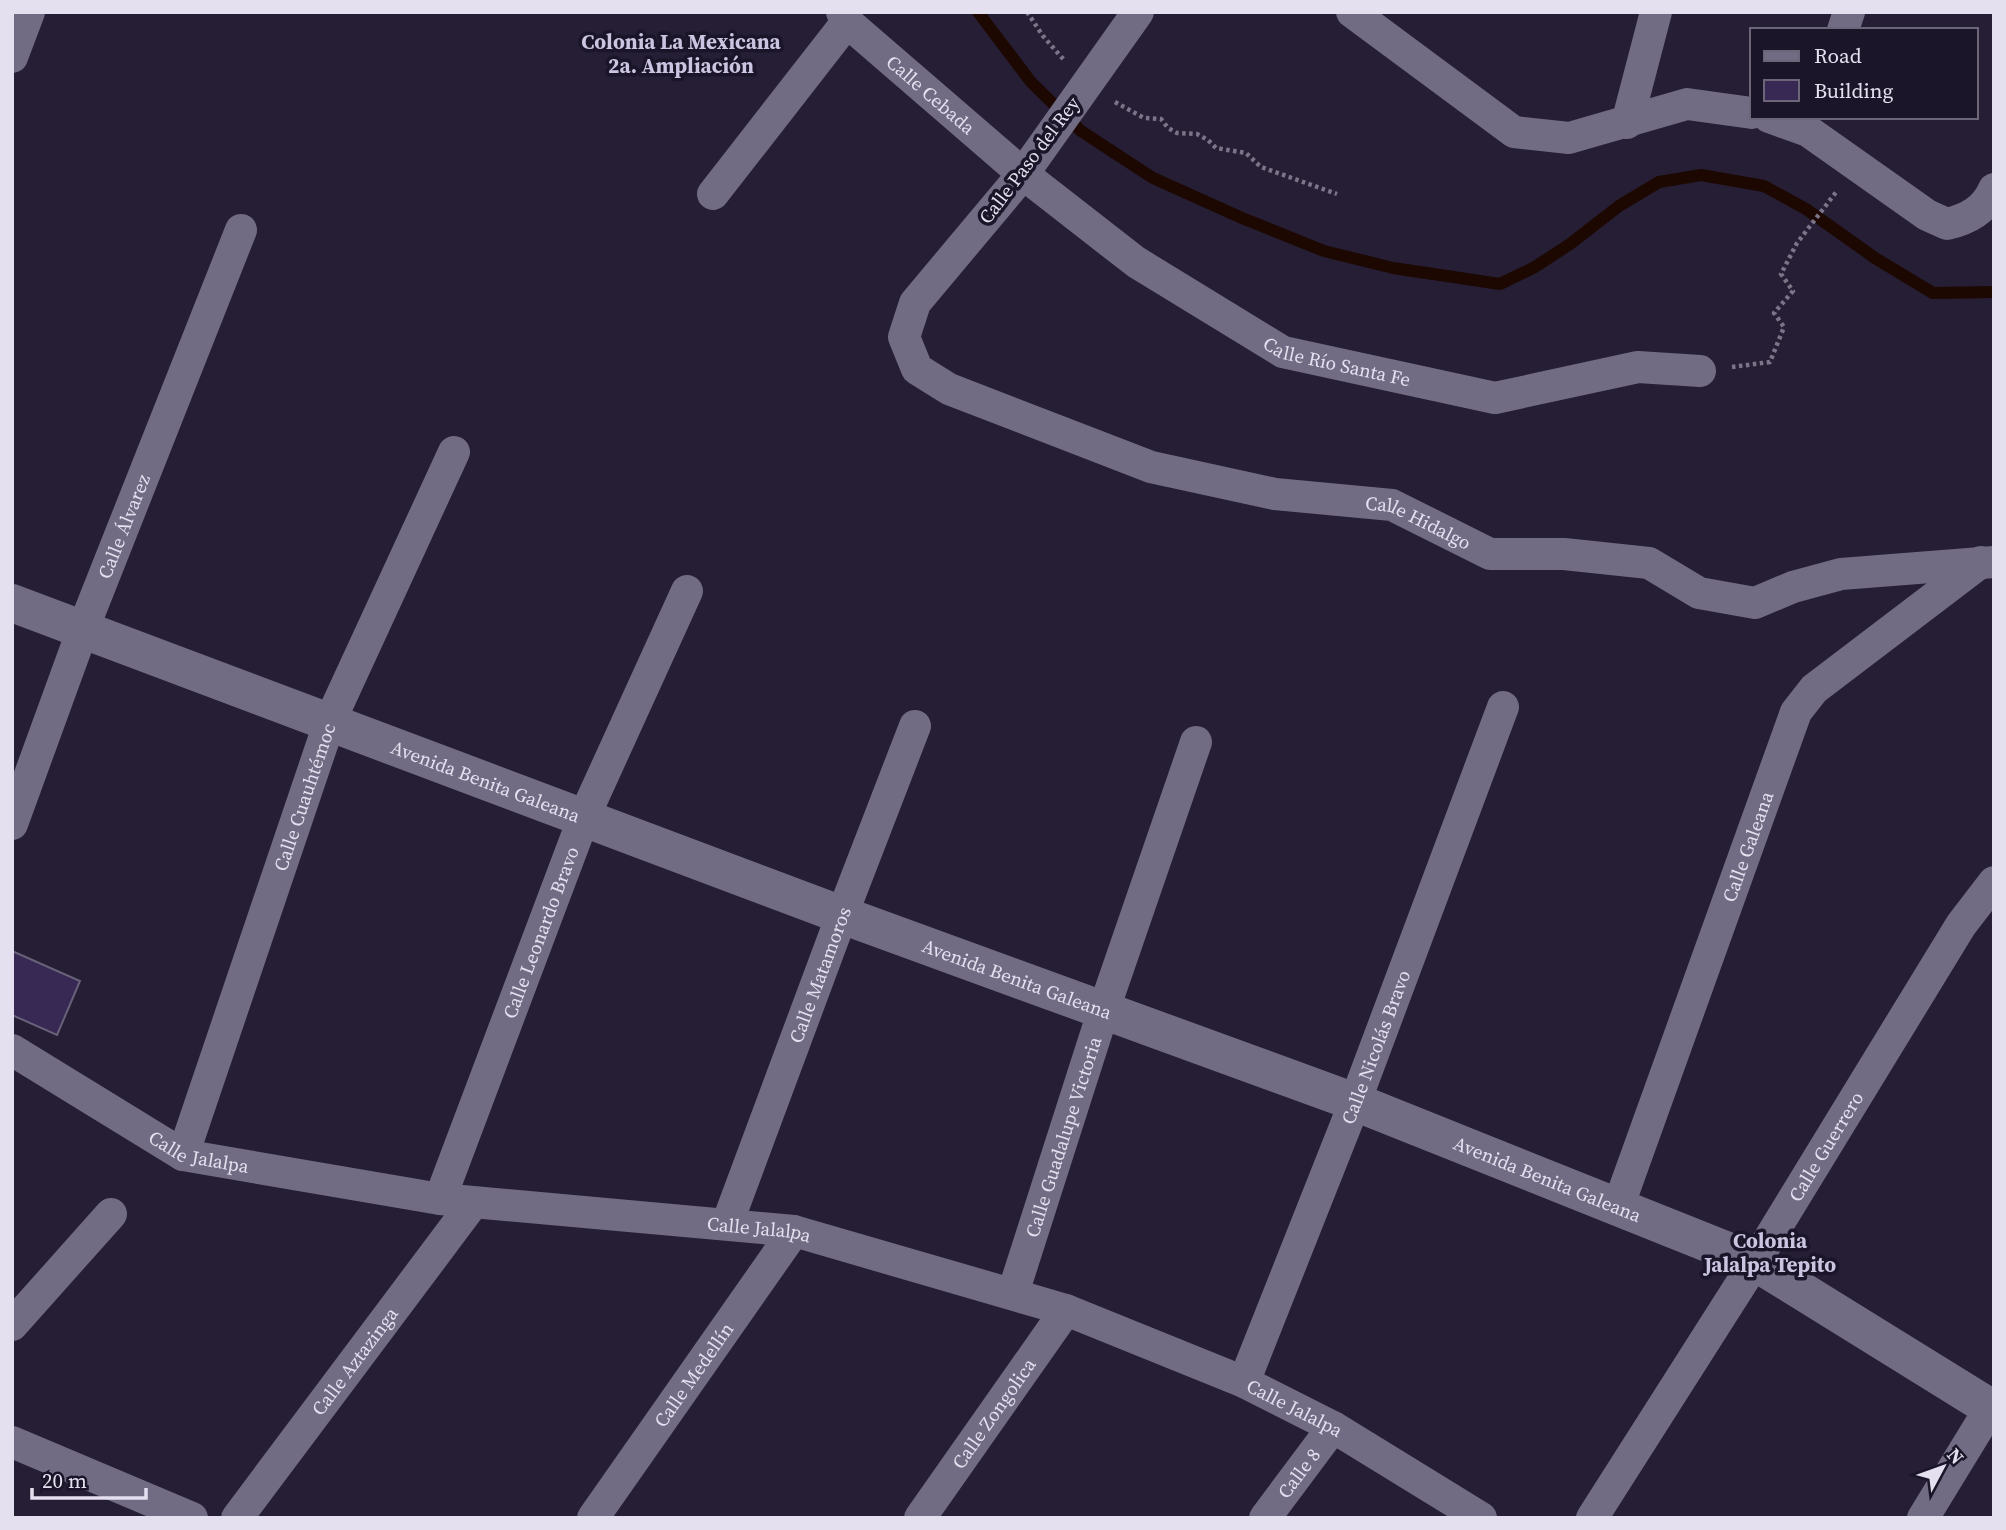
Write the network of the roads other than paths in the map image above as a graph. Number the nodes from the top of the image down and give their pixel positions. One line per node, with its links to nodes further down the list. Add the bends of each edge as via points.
1 (29, 12): 6 (street)
2 (1138, 12): 11 (street, Calle Paso del Rey)
3 (1352, 12): 9 (street, via 1514,132 1569,138)
4 (1656, 12): 9 (street)
5 (844, 17): 11 (street, Calle Cebada); 13 (street)
6 (12, 57)
7 (1750, 113): 9 (street, via 1687,104)
8 (1781, 119): 10 (street)
9 (1627, 123)
10 (1810, 124): 12 (street, via 1927,215 1947,224 1969,218)
11 (1030, 164): 15 (street, Calle Paso del Rey); 16 (street, Calle Río Santa Fe, via 1136,262 1283,352 1495,398 1637,367)
12 (1994, 189)
13 (713, 194)
14 (241, 230): 21 (street, Calle Álvarez)
15 (915, 303): 18 (street, Calle Hidalgo, via 904,337 917,369 949,389 1151,467 1275,494 1392,505 1490,554 1564,554 1649,563 1699,593 1755,603 1841,574)
16 (1700, 371)
17 (454, 452): 23 (street, Calle Cuauhtémoc)
18 (1988, 562): 36 (street, Calle Galeana, via 1814,689 1796,712)
19 (687, 591): 26 (street, Calle Leonardo Bravo)
20 (12, 603): 21 (street, Avenida Benita Galeana)
21 (83, 629): 23 (street, Avenida Benita Galeana); 27 (street, Calle Álvarez)
22 (1503, 707): 32 (street, Calle Nicolás Bravo)
23 (330, 721): 26 (street, Avenida Benita Galeana); 33 (street, Calle Cuauhtémoc)
24 (915, 726): 29 (street, Calle Matamoros)
25 (1196, 742): 30 (street, Calle Guadalupe Victoria)
26 (584, 817): 29 (street, Avenida Benita Galeana); 34 (street, Calle Leonardo Bravo)
27 (12, 824)
28 (1994, 882): 40 (street, Calle Guerrero, via 1962,925)
29 (842, 915): 30 (street, Avenida Benita Galeana); 38 (street, Calle Matamoros)
30 (1104, 1009): 32 (street, Avenida Benita Galeana); 41 (street, Calle Guadalupe Victoria)
31 (12, 1050): 33 (street, Calle Jalalpa)
32 (1355, 1102): 36 (street, Avenida Benita Galeana); 44 (street, Calle Nicolás Bravo)
33 (183, 1155): 34 (street, Calle Jalalpa)
34 (440, 1199): 35 (street, Calle Jalalpa)
35 (474, 1203): 38 (street, Calle Jalalpa); 49 (street, Calle Aztazinga)
36 (1618, 1206): 40 (street, Avenida Benita Galeana)
37 (111, 1214): 43 (street)
38 (727, 1224): 39 (street, Calle Jalalpa)
39 (794, 1231): 41 (street, Calle Jalalpa); 50 (street, Calle Medellín)
40 (1755, 1262): 45 (street, Avenida Benita Galeana); 54 (street, Calle Guerrero)
41 (1013, 1293): 42 (street, Calle Jalalpa)
42 (1066, 1310): 44 (street, Calle Jalalpa); 51 (street, Calle Zongolica)
43 (12, 1325)
44 (1244, 1382): 46 (street, Calle Jalalpa)
45 (1993, 1406): 55 (street)
46 (1333, 1427): 52 (street, Calle 8); 53 (street, Calle Jalalpa)
47 (12, 1442): 48 (street)
48 (192, 1518)
49 (237, 1518)
50 (593, 1518)
51 (920, 1518)
52 (1265, 1518)
53 (1481, 1518)
54 (1592, 1518)
55 (1923, 1518)

